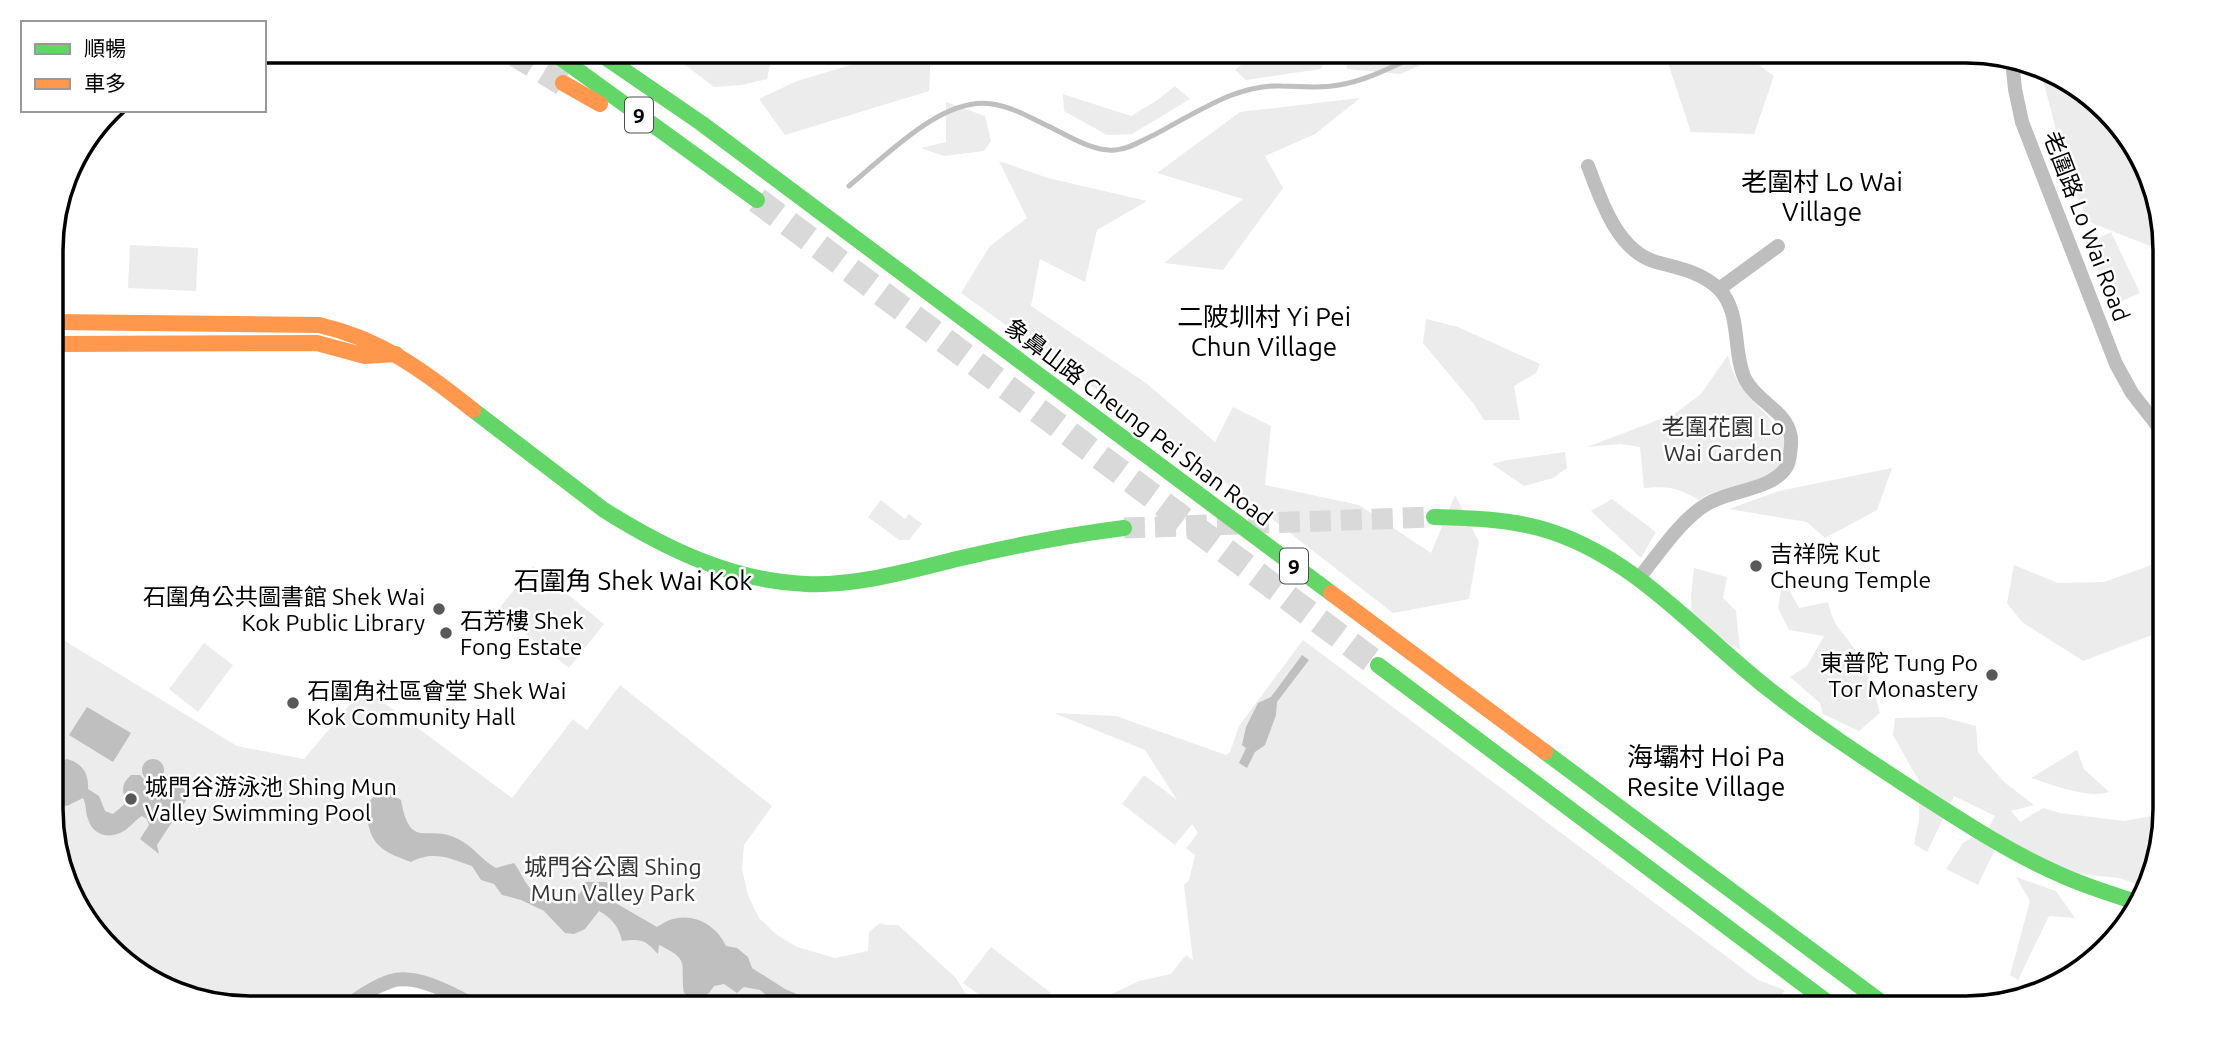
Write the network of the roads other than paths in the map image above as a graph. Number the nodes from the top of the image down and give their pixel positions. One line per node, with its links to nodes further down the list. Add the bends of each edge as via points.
1 (567, 63): 7 (main road, 9)
2 (614, 63): 6 (main road, 象鼻山路 Cheung Pei Shan Road / 9)
3 (646, 67): 6 (main road)
4 (2013, 69): 15 (street, 老圍路 Lo Wai Road, via 2022,122 2116,364)
5 (563, 83): 7 (main road)
6 (701, 123): 24 (main road, 象鼻山路 Cheung Pei Shan Road / 9)
7 (682, 147): 9 (main road, 9)
8 (1588, 166): 11 (street, via 1627,244 1639,255 1702,277)
9 (757, 200)
10 (1778, 246): 11 (street)
11 (1719, 289): 18 (street, via 1734,320 1745,379 1786,421 1792,437 1787,465 1769,482 1724,495 1700,509)
12 (63, 322): 14 (main road, via 318,325 356,334)
13 (63, 344): 14 (main road, via 317,343 365,356)
14 (396, 354): 17 (main road, via 634,530 697,561 758,578 806,584 853,582 1038,540)
15 (2153, 420)
16 (1434, 517): 18 (main road, via 1488,518 1542,528 1581,542)
17 (1124, 528)
18 (1639, 578): 20 (main road, via 1768,689 1960,821 2055,873)
19 (1378, 665): 23 (main road)
20 (2130, 900)
21 (362, 996): 22 (street, via 394,980 413,981)
22 (457, 996)
23 (1819, 996)
24 (1873, 996)

